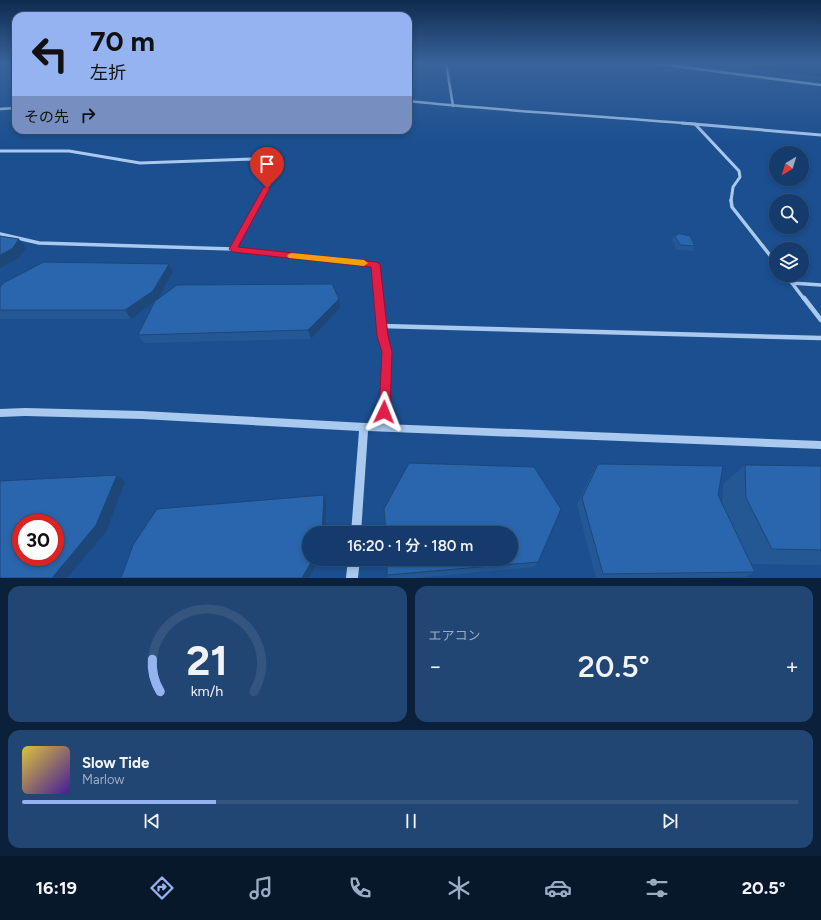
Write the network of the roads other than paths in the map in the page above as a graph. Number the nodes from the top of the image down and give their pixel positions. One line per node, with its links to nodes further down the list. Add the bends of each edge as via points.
1 (450, 90): 3 (street)
2 (412, 101): 3 (street)
3 (453, 106): 6 (street)
4 (12, 108): 5 (street)
5 (0, 109)
6 (695, 124): 7 (street); 11 (street, via 739,171 740,177 730,197 732,207)
7 (821, 135)
8 (0, 151): 10 (street, via 69,151 134,163 252,159 266,162 275,168 274,175)
9 (0, 234): 10 (street, via 39,243)
10 (233, 249): 15 (street, via 376,264)
11 (769, 254)
12 (792, 283): 13 (street); 14 (street)
13 (821, 285)
14 (821, 320)
15 (382, 326): 16 (street); 19 (street, via 387,352)
16 (821, 338)
17 (0, 413): 18 (street, via 142,415)
18 (364, 427): 19 (street); 21 (street)
19 (384, 428): 20 (street)
20 (821, 445)
21 (357, 526)
22 (353, 566): 23 (street)
23 (352, 578)

